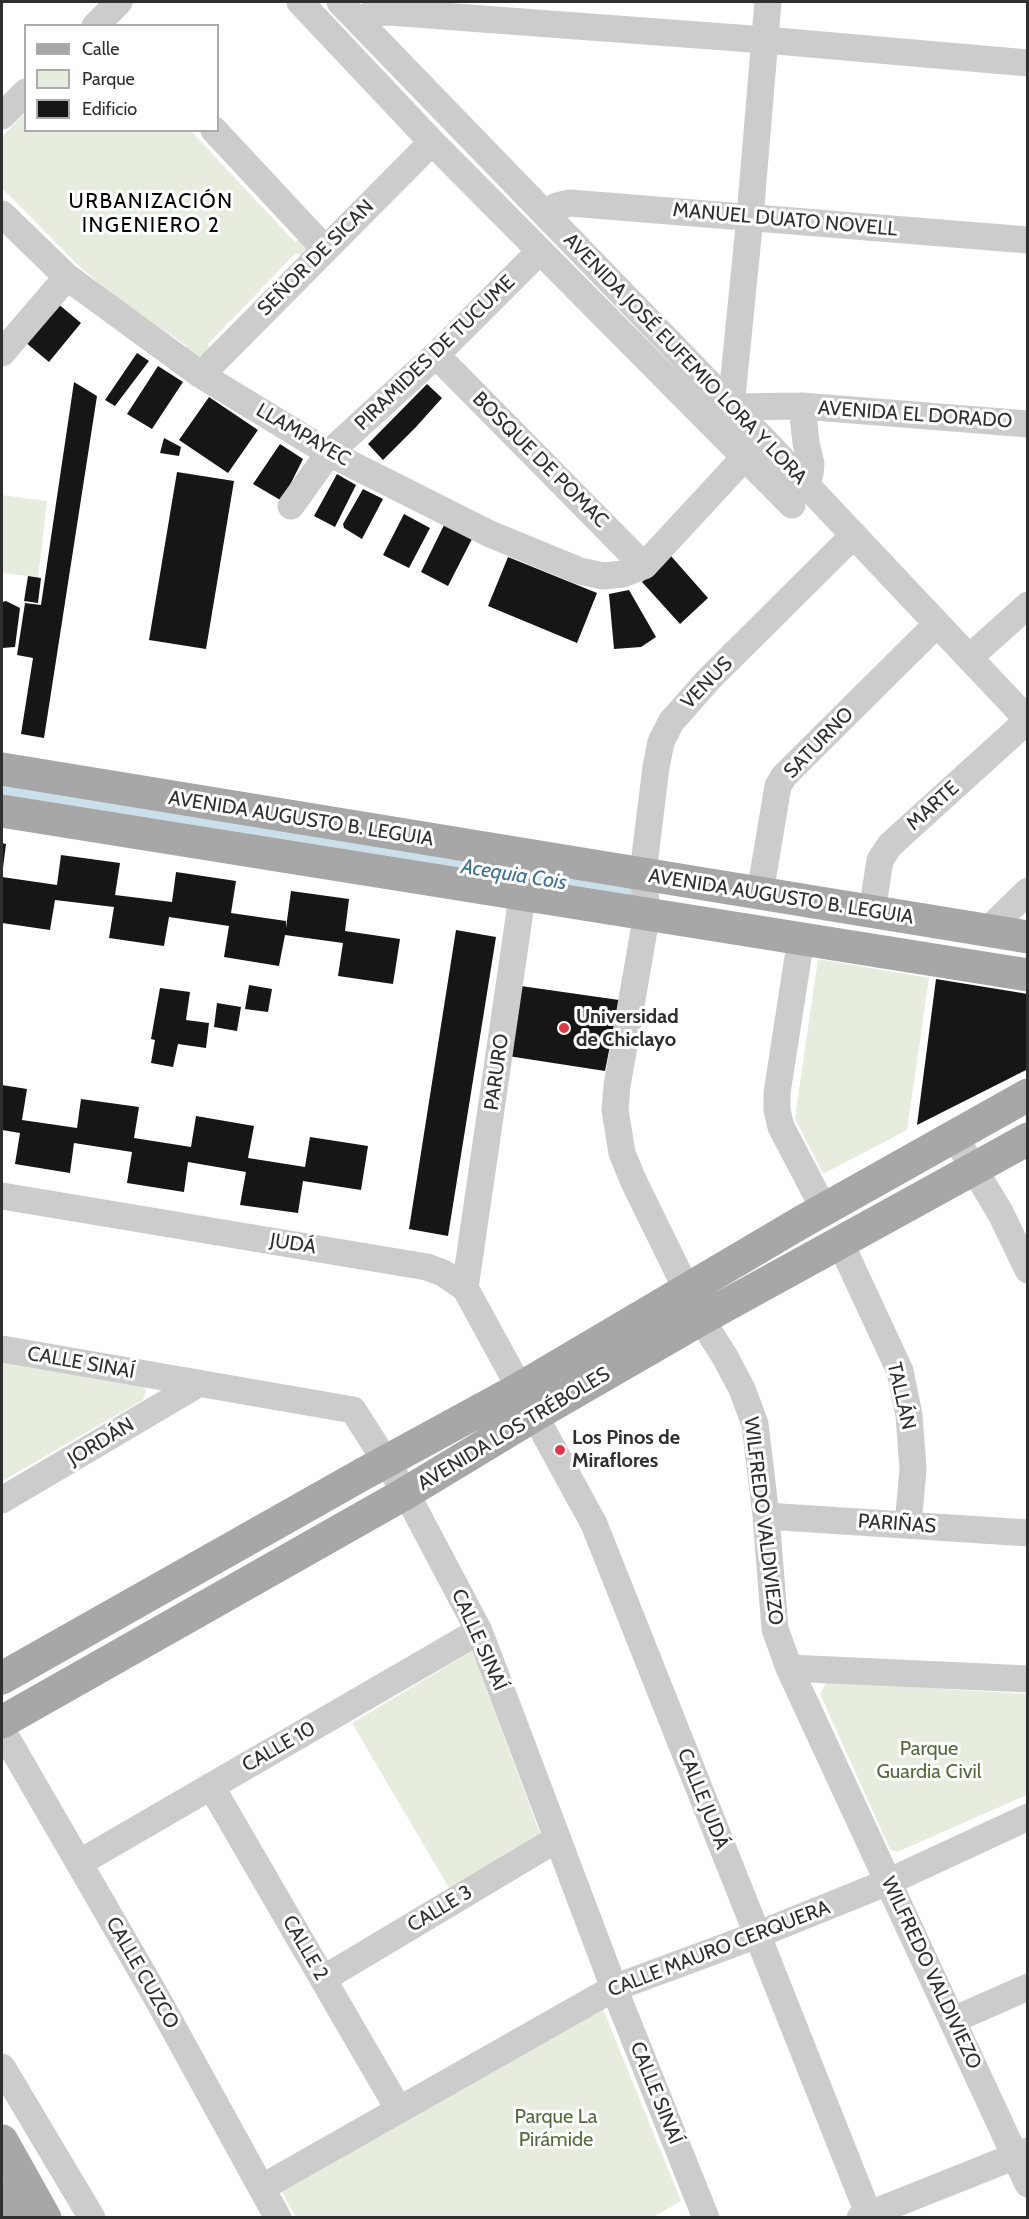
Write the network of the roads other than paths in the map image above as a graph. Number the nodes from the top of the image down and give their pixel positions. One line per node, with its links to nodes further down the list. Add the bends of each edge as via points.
1 (300, 2): 10 (street)
2 (340, 2): 4 (street, AVENIDA JOSÉ EUFEMIO LORA Y LORA)
3 (768, 2): 5 (street)
4 (359, 21): 5 (street, via 373,13 389,12); 11 (street, AVENIDA JOSÉ EUFEMIO LORA Y LORA)
5 (765, 40): 6 (street); 13 (street)
6 (1028, 63)
7 (24, 94): 8 (street)
8 (2, 116)
9 (215, 132): 15 (street)
10 (432, 142): 15 (street, SEÑOR DE SICAN); 16 (street)
11 (545, 213): 13 (street, MANUEL DUATO NOVELL, via 570,203); 22 (street, AVENIDA JOSÉ EUFEMIO LORA Y LORA)
12 (2, 214): 17 (street, LLAMPAYEC)
13 (750, 217): 14 (street, MANUEL DUATO NOVELL); 22 (street)
14 (1028, 240)
15 (325, 249): 20 (street, SEÑOR DE SICAN)
16 (540, 251): 19 (street, PIRAMIDES DE TUCUME); 25 (street)
17 (67, 277): 18 (street); 20 (street, LLAMPAYEC)
18 (2, 353)
19 (436, 355): 24 (street, PIRAMIDES DE TUCUME); 29 (street, BOSQUE DE POMAC)
20 (201, 375): 24 (street, LLAMPAYEC)
21 (802, 406): 22 (street, AVENIDA EL DORADO); 23 (street, AVENIDA EL DORADO); 26 (street, AVENIDA EL DORADO, via 811,464 810,474)
22 (731, 407): 26 (street, AVENIDA JOSÉ EUFEMIO LORA Y LORA)
23 (1028, 424)
24 (330, 453): 27 (street, PIRAMIDES DE TUCUME); 29 (street, LLAMPAYEC, via 490,534 580,571 603,576)
25 (744, 458): 26 (street); 29 (street)
26 (798, 494): 28 (street, AVENIDA JOSÉ EUFEMIO LORA Y LORA)
27 (291, 506)
28 (854, 535): 31 (street, AVENIDA JOSÉ EUFEMIO LORA Y LORA); 37 (street, VENUS, via 671,722 656,766)
29 (644, 566)
30 (1028, 605): 32 (street)
31 (937, 624): 32 (street, AVENIDA JOSÉ EUFEMIO LORA Y LORA); 40 (street, SATURNO, via 784,776 778,786)
32 (970, 657): 33 (street, AVENIDA JOSÉ EUFEMIO LORA Y LORA)
33 (1028, 720): 42 (street, MARTE, via 890,845 880,860)
34 (2, 769): 36 (main road, AVENIDA AUGUSTO B. LEGUIA)
35 (2, 811): 39 (main road, AVENIDA AUGUSTO B. LEGUIA)
36 (528, 857): 37 (main road, AVENIDA AUGUSTO B. LEGUIA); 39 (street, PARURO)
37 (643, 874): 40 (main road, AVENIDA AUGUSTO B. LEGUIA); 41 (street, WILFREDO VALDIVIEZO)
38 (1028, 891): 43 (street)
39 (522, 892): 41 (main road, AVENIDA AUGUSTO B. LEGUIA); 55 (street, PARURO)
40 (760, 893): 42 (main road, AVENIDA AUGUSTO B. LEGUIA)
41 (647, 912): 44 (main road, AVENIDA AUGUSTO B. LEGUIA); 56 (street, WILFREDO VALDIVIEZO, via 615,1110 622,1153)
42 (872, 912): 43 (main road, AVENIDA AUGUSTO B. LEGUIA)
43 (987, 931): 45 (main road, AVENIDA AUGUSTO B. LEGUIA)
44 (801, 938): 46 (main road, AVENIDA AUGUSTO B. LEGUIA); 52 (street, via 777,1110 781,1127)
45 (1028, 938)
46 (1028, 975)
47 (1028, 1095): 48 (main road, AVENIDA LOS TRÉBOLES)
48 (954, 1137): 50 (street); 52 (main road, AVENIDA LOS TRÉBOLES)
49 (1028, 1139): 50 (main road, AVENIDA LOS TRÉBOLES)
50 (972, 1168): 53 (main road, AVENIDA LOS TRÉBOLES); 54 (street, via 1001,1214)
51 (2, 1196): 55 (street, JUDÁ, via 427,1267)
52 (824, 1209): 56 (main road, AVENIDA LOS TRÉBOLES)
53 (840, 1242): 57 (main road, AVENIDA LOS TRÉBOLES); 65 (street, TALLÁN, via 900,1371 909,1415 913,1469)
54 (1028, 1270)
55 (465, 1288): 60 (street, JUDÁ)
56 (687, 1289): 57 (street, WILFREDO VALDIVIEZO); 60 (main road, AVENIDA LOS TRÉBOLES)
57 (701, 1319): 60 (main road, AVENIDA LOS TRÉBOLES); 64 (street, WILFREDO VALDIVIEZO, via 734,1373 755,1424)
58 (2, 1349): 59 (street, CALLE SINAÍ)
59 (200, 1383): 61 (street, CALLE SINAÍ, via 353,1410); 63 (street, JORDÁN)
60 (527, 1402): 61 (main road, AVENIDA LOS TRÉBOLES); 62 (main road, AVENIDA LOS TRÉBOLES); 78 (street, CALLE JUDÁ, via 594,1524)
61 (385, 1462): 62 (street, CALLE SINAÍ); 69 (main road, AVENIDA LOS TRÉBOLES)
62 (406, 1493): 67 (street, CALLE SINAÍ); 71 (main road, AVENIDA LOS TRÉBOLES)
63 (2, 1500)
64 (766, 1516): 65 (street, PARIÑAS); 68 (street, WILFREDO VALDIVIEZO, via 775,1629)
65 (908, 1525): 66 (street, PARIÑAS)
66 (1028, 1533)
67 (479, 1631): 73 (street, CALLE 10); 75 (street, CALLE SINAÍ)
68 (789, 1668): 70 (street); 77 (street, WILFREDO VALDIVIEZO)
69 (2, 1678)
70 (1028, 1679)
71 (2, 1722)
72 (2, 1730): 76 (street, CALLE CUZCO)
73 (211, 1786): 76 (street, CALLE 10); 79 (street, CALLE 2)
74 (1028, 1817): 77 (street, CALLE MAURO CERQUERA)
75 (556, 1839): 79 (street, CALLE 3); 81 (street, CALLE SINAÍ)
76 (79, 1863): 88 (street, CALLE CUZCO)
77 (888, 1882): 78 (street, CALLE MAURO CERQUERA); 82 (street, WILFREDO VALDIVIEZO)
78 (757, 1935): 81 (street, CALLE MAURO CERQUERA); 91 (street, CALLE JUDÁ)
79 (323, 1979): 84 (street, CALLE 2)
80 (1028, 1987): 82 (street)
81 (614, 1988): 84 (street, CALLE MAURO CERQUERA); 90 (street, CALLE SINAÍ)
82 (952, 2020): 86 (street, WILFREDO VALDIVIEZO)
83 (2, 2067): 94 (street)
84 (399, 2110): 88 (street, CALLE MAURO CERQUERA)
85 (2, 2141): 93 (main road)
86 (1021, 2153): 87 (street, WILFREDO VALDIVIEZO); 91 (street)
87 (1028, 2184)
88 (262, 2187): 95 (street, CALLE CUZCO)
89 (2, 2194): 92 (main road)
90 (699, 2214)
91 (866, 2216)
92 (17, 2217)
93 (45, 2217)
94 (92, 2217)
95 (278, 2217)

